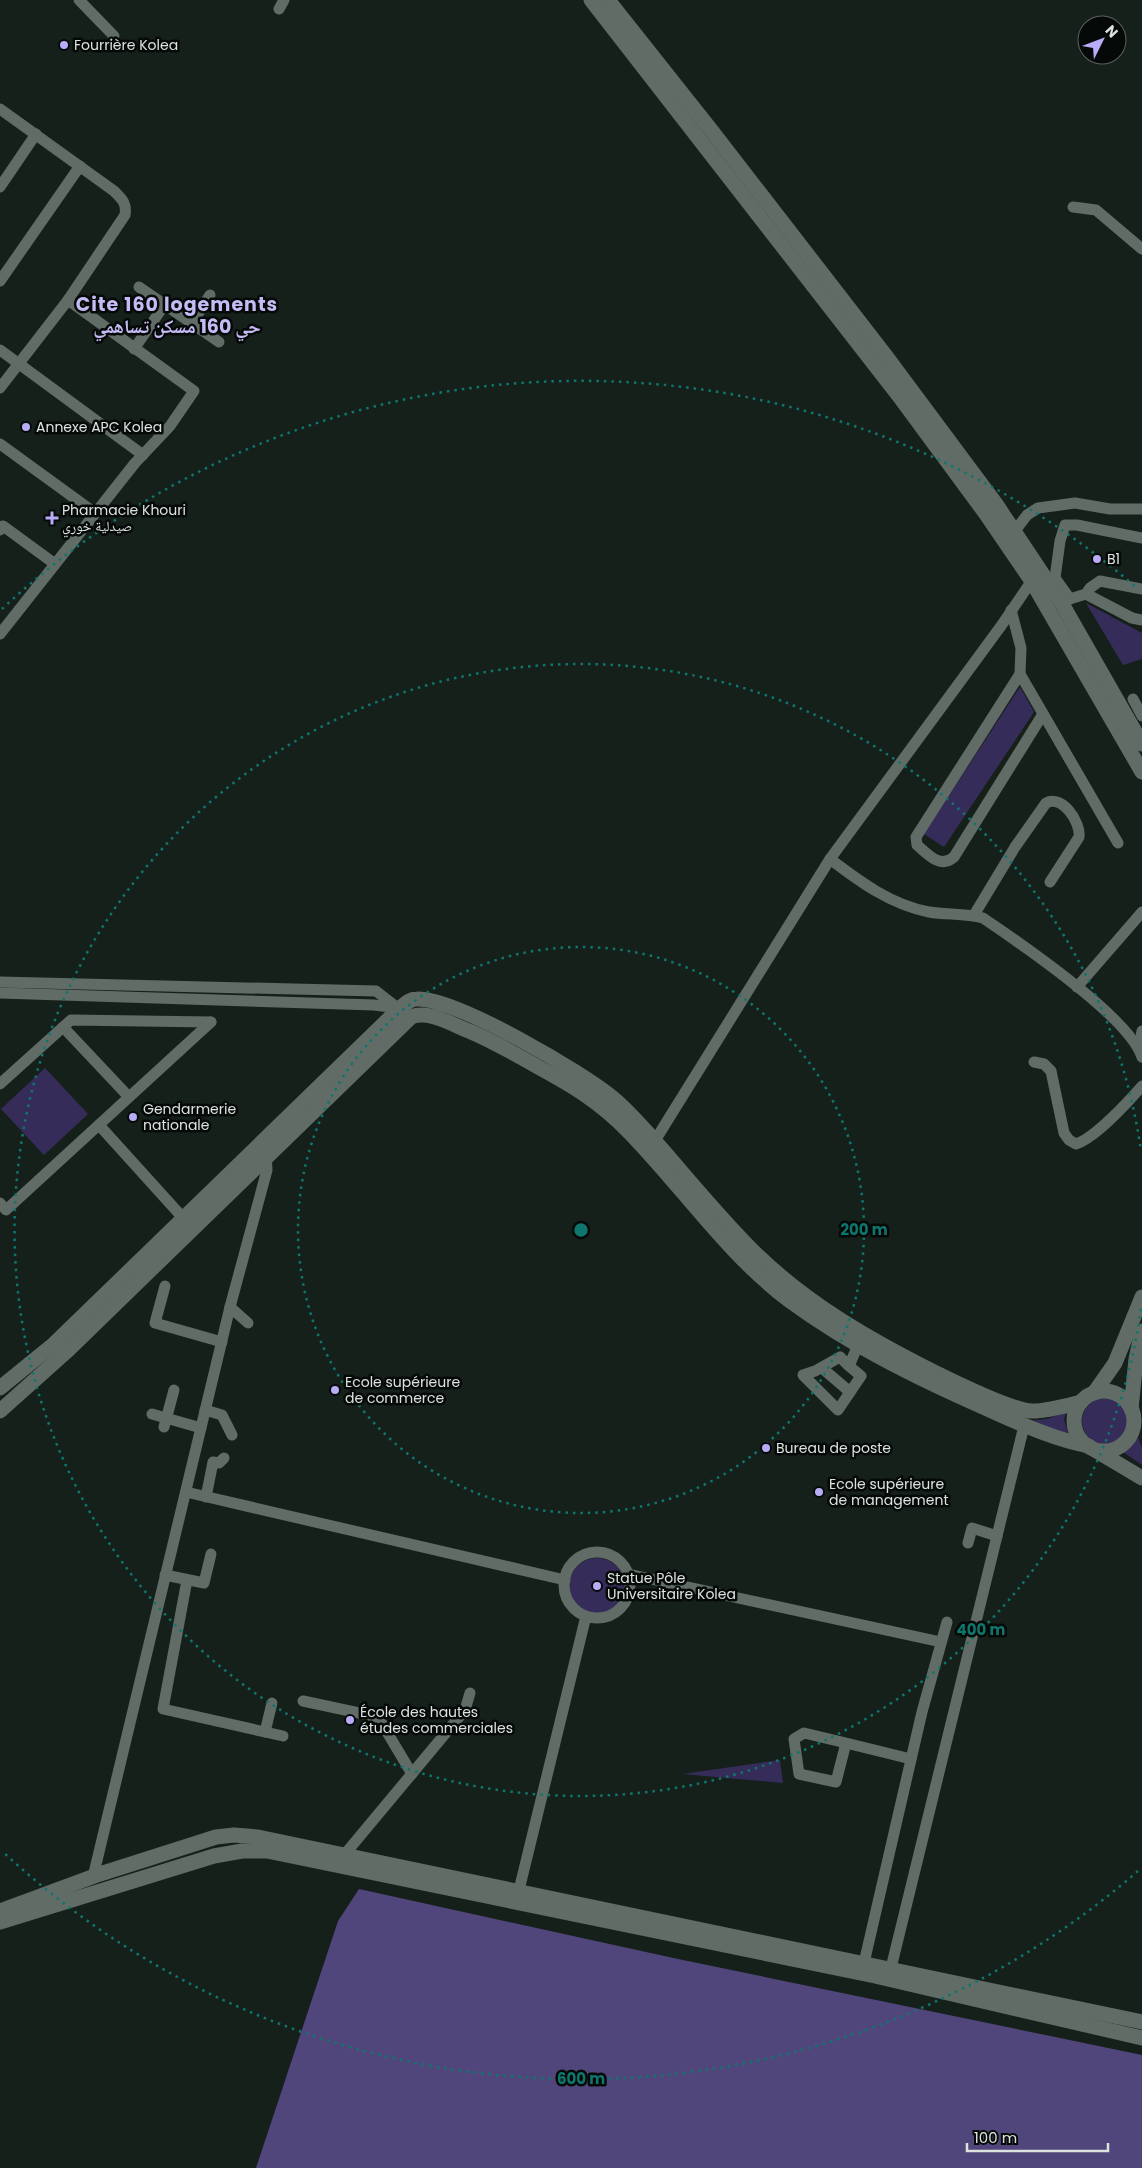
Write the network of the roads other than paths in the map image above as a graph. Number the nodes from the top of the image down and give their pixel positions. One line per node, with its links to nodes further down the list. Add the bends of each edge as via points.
1 (79, 0): 4 (street)
2 (592, 0): 30 (main road)
3 (608, 0): 27 (main road, via 880,348)
4 (114, 36)
5 (0, 109): 6 (street)
6 (36, 134): 7 (street); 8 (street)
7 (80, 166): 11 (street); 14 (street, via 114,191 124,200 126,207 125,215)
8 (0, 187)
9 (1073, 207): 10 (street, via 1096,210)
10 (1142, 249)
11 (0, 281)
12 (139, 287): 15 (street)
13 (210, 295): 16 (street)
14 (68, 300): 18 (street); 20 (street)
15 (165, 304): 16 (street); 18 (street)
16 (192, 323): 17 (street)
17 (219, 342)
18 (134, 349): 23 (street, via 194,391 170,426)
19 (0, 350): 20 (street)
20 (19, 364): 21 (street); 23 (street)
21 (0, 388)
22 (0, 444): 25 (street)
23 (143, 456): 25 (street)
24 (1142, 508): 27 (street, via 1110,509 1075,503 1038,508 1027,515)
25 (95, 513): 29 (street)
26 (0, 530): 29 (street, via 3,526)
27 (1015, 531): 30 (main road)
28 (1142, 538): 33 (street, via 1066,524 1060,541 1056,578)
29 (54, 564): 36 (street)
30 (1036, 574): 33 (main road); 34 (street); 42 (main road)
31 (1142, 588): 32 (street, via 1100,580)
32 (1086, 594): 33 (street); 35 (street)
33 (1066, 600): 41 (main road)
34 (1011, 610): 37 (street, via 1021,648); 44 (street)
35 (1139, 621)
36 (0, 634)
37 (1020, 674): 39 (street); 39 (street, via 916,837 917,845 937,862 946,863 954,858)
38 (1133, 699): 40 (street)
39 (1043, 714): 43 (street)
40 (1142, 716)
41 (1142, 744)
42 (1142, 772)
43 (1118, 843)
44 (830, 859): 47 (street, via 865,886 892,899 927,912); 61 (street)
45 (1050, 882): 47 (street, via 1079,831 1068,810 1051,800 1015,848)
46 (1142, 912): 49 (street)
47 (974, 915): 49 (street, via 1002,931)
48 (0, 982): 51 (street, via 376,991)
49 (1077, 987): 54 (street, via 1121,1027)
50 (0, 994): 51 (street, via 374,1005)
51 (405, 1013): 60 (main road); 61 (main road, via 436,1018 490,1039 575,1087); 62 (main road)
52 (63, 1027): 56 (street); 58 (street); 58 (street, via 71,1020 211,1022)
53 (1142, 1031): 54 (street)
54 (1141, 1053)
55 (1034, 1062): 57 (street, via 1044,1064 1051,1071 1064,1133 1076,1144 1121,1109)
56 (0, 1084)
57 (1142, 1086)
58 (129, 1097): 59 (street)
59 (99, 1125): 63 (street); 64 (street, via 154,1192)
60 (265, 1141): 62 (street); 64 (main road)
61 (651, 1147): 71 (main road, via 728,1245 761,1277 830,1329); 78 (main road, via 788,1283 876,1343 948,1379 1021,1409 1045,1410)
62 (267, 1158): 67 (street, via 267,1170); 80 (main road, via 66,1352)
63 (2, 1209)
64 (184, 1219): 74 (main road, via 54,1344)
65 (165, 1286): 70 (street, via 155,1323)
66 (1142, 1297): 77 (main road, via 1115,1363)
67 (230, 1307): 68 (street); 70 (street)
68 (248, 1323)
69 (1142, 1331): 82 (main road, via 1136,1359)
70 (222, 1342): 79 (street)
71 (858, 1345): 72 (street); 84 (main road, via 950,1393)
72 (849, 1366): 73 (street, via 840,1358); 76 (street, via 861,1376)
73 (822, 1368): 76 (street); 76 (street, via 803,1375 838,1410)
74 (0, 1388)
75 (174, 1390): 83 (street)
76 (850, 1392)
77 (1094, 1393): 78 (main road); 82 (main road, via 1116,1394)
78 (1081, 1402): 87 (main road, via 1074,1421 1076,1431)
79 (205, 1410): 85 (street); 86 (street, via 222,1415)
80 (0, 1411)
81 (152, 1414): 83 (street)
82 (1136, 1415): 87 (main road, via 1124,1443 1104,1451)
83 (165, 1423): 85 (street)
84 (1024, 1426): 87 (main road); 92 (street)
85 (201, 1428): 90 (street)
86 (232, 1435)
87 (1091, 1448): 89 (main road)
88 (224, 1458): 91 (street, via 219,1463 213,1462)
89 (1142, 1478)
90 (186, 1492): 91 (street); 96 (street)
91 (206, 1497): 98 (street)
92 (997, 1536): 93 (street, via 972,1528); 116 (street)
93 (968, 1543)
94 (211, 1554): 97 (street, via 204,1583)
95 (628, 1574): 98 (street, via 617,1559 599,1552 581,1557 568,1570); 99 (street, via 630,1593 620,1609 604,1618); 101 (street)
96 (166, 1576): 97 (street); 111 (street)
97 (187, 1580): 105 (street, via 162,1709)
98 (565, 1580): 99 (street, via 567,1598 578,1612)
99 (586, 1616): 112 (street)
100 (947, 1622): 101 (street)
101 (941, 1642): 108 (street)
102 (470, 1693): 109 (street, via 465,1710)
103 (303, 1700): 109 (street, via 378,1717)
104 (272, 1702): 105 (street)
105 (265, 1732): 106 (street)
106 (283, 1736)
107 (846, 1743): 107 (street, via 836,1782 799,1774 794,1739 804,1734); 108 (street)
108 (911, 1759): 115 (street)
109 (412, 1774): 110 (street)
110 (345, 1854): 111 (main road, via 258,1837 216,1837); 112 (main road)
111 (92, 1877): 113 (main road)
112 (519, 1890): 115 (main road)
113 (0, 1911)
114 (0, 1922): 117 (main road, via 214,1856 267,1851)
115 (864, 1963): 116 (main road)
116 (890, 1968): 117 (street); 118 (main road)
117 (875, 1976): 119 (main road)
118 (1142, 2022)
119 (1142, 2038)

